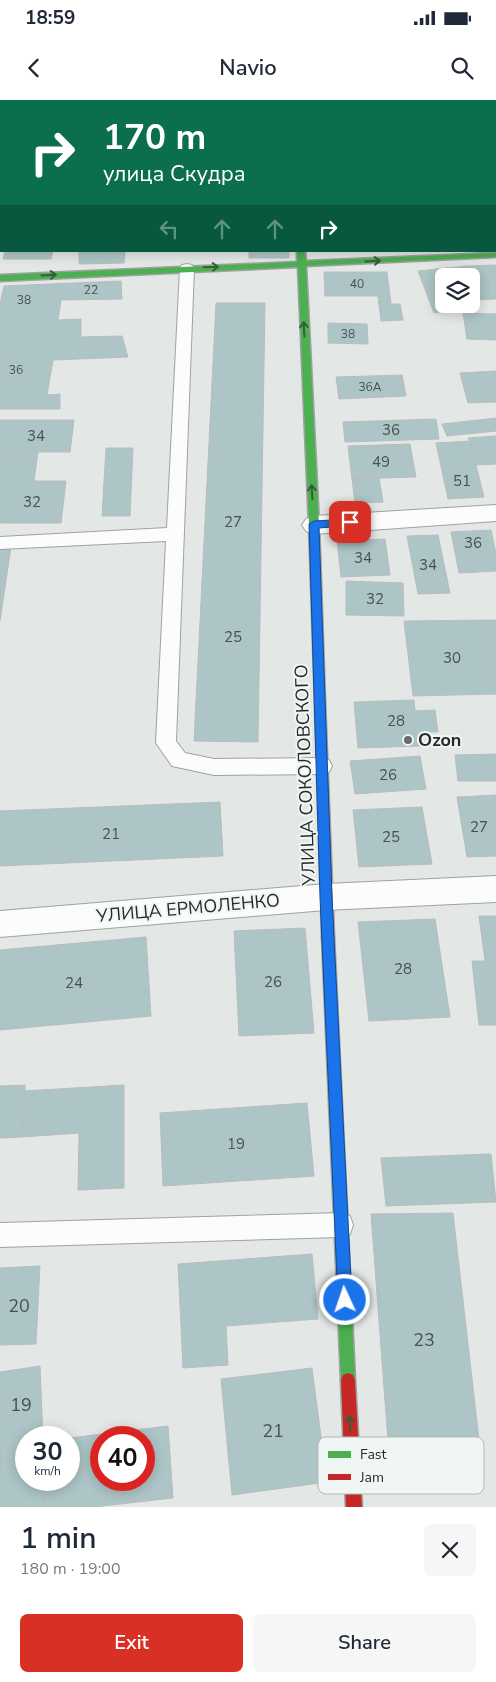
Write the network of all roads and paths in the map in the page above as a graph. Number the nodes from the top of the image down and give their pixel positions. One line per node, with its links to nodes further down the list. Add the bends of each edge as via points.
1 (301, 252): 3 (street, УЛИЦА СОКОЛОВСКОГО)
2 (496, 255): 3 (street, one-way to 2)
3 (301, 264): 4 (street, one-way to 3); 7 (street, УЛИЦА СОКОЛОВСКОГО, one-way to 3)
4 (187, 268): 5 (street, one-way to 4); 8 (lane)
5 (0, 278)
6 (496, 513): 7 (street)
7 (314, 524): 10 (street, УЛИЦА СОКОЛОВСКОГО)
8 (175, 534): 9 (lane); 10 (lane, via 166,743 179,760 214,767)
9 (0, 543)
10 (322, 766): 12 (street, УЛИЦА СОКОЛОВСКОГО)
11 (496, 889): 12 (street, УЛИЦА ЕРМОЛЕНКО)
12 (326, 897): 13 (street, УЛИЦА ЕРМОЛЕНКО); 14 (street, УЛИЦА СОКОЛОВСКОГО)
13 (0, 924)
14 (341, 1225): 15 (lane); 16 (street, УЛИЦА СОКОЛОВСКОГО, one-way to 14)
15 (0, 1235)
16 (351, 1437)
17 (353, 1494): 18 (street, УЛИЦА СОКОЛОВСКОГО, one-way to 17)
18 (354, 1507)

